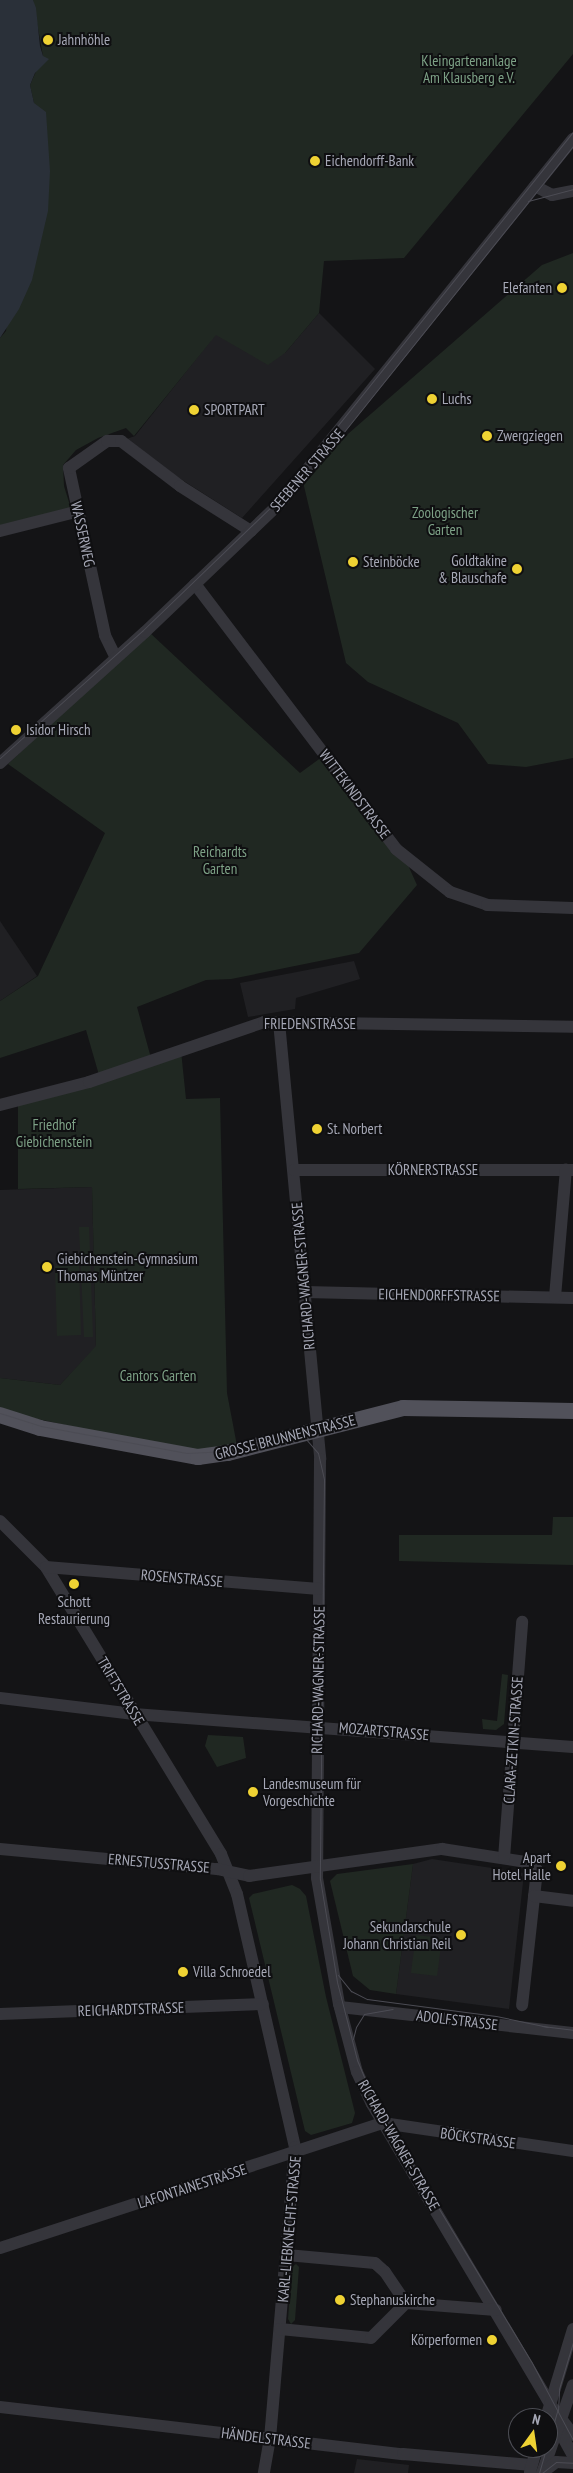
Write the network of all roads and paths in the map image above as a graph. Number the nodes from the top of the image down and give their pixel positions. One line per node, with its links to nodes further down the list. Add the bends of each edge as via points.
1 (573, 139): 2 (street, SEEBENER STRASSE)
2 (535, 186): 3 (street, via 552,195); 6 (street, SEEBENER STRASSE, via 339,433 281,502)
3 (573, 191)
4 (79, 511): 5 (street); 6 (street, WASSERWEG, via 69,468 107,441 121,442 180,486); 8 (street, WASSERWEG, via 105,635)
5 (0, 531)
6 (251, 531): 7 (street, SEEBENER STRASSE)
7 (195, 584): 8 (street, SEEBENER STRASSE); 10 (street, WITTEKINDSTRASSE, via 396,848 450,892 487,905)
8 (116, 658): 9 (street, SEEBENER STRASSE)
9 (0, 763)
10 (573, 908)
11 (279, 1022): 12 (street, FRIEDENSTRASSE); 13 (street, FRIEDENSTRASSE, via 258,1024 89,1082); 14 (street, RICHARD-WAGNER-STRASSE)
12 (573, 1027)
13 (0, 1105)
14 (294, 1170): 15 (street, KÖRNERSTRASSE); 16 (street, RICHARD-WAGNER-STRASSE)
15 (570, 1170): 17 (street)
16 (305, 1292): 17 (street, EICHENDORFFSTRASSE); 21 (street, RICHARD-WAGNER-STRASSE)
17 (555, 1297): 18 (street, EICHENDORFFSTRASSE)
18 (573, 1298)
19 (573, 1411): 21 (main road, GROSSE BRUNNENSTRASSE, via 403,1408)
20 (0, 1415): 21 (main road, GROSSE BRUNNENSTRASSE, via 40,1428 198,1457 228,1453)
21 (316, 1431): 24 (street, RICHARD-WAGNER-STRASSE, via 320,1459)
22 (0, 1521): 23 (street, TRIFTSTRASSE)
23 (46, 1567): 24 (street, ROSENSTRASSE); 27 (street, TRIFTSTRASSE)
24 (319, 1589): 28 (street, RICHARD-WAGNER-STRASSE)
25 (522, 1622): 29 (street, CLARA-ZETKIN-STRASSE)
26 (0, 1698): 27 (street, MOZARTSTRASSE)
27 (134, 1714): 28 (street, MOZARTSTRASSE); 34 (street, TRIFTSTRASSE)
28 (317, 1725): 29 (street, MOZARTSTRASSE); 33 (street, RICHARD-WAGNER-STRASSE)
29 (512, 1742): 30 (street, MOZARTSTRASSE); 32 (street, CLARA-ZETKIN-STRASSE)
30 (573, 1747)
31 (0, 1849): 34 (street, ERNESTUSSTRASSE)
32 (504, 1858): 33 (street, ERNESTUSSTRASSE, via 442,1849); 35 (street, ERNESTUSSTRASSE, via 536,1865)
33 (317, 1864): 34 (street, ERNESTUSSTRASSE, via 249,1876); 39 (street, RICHARD-WAGNER-STRASSE, via 319,1896)
34 (229, 1872): 37 (street, KARL-LIEBKNECHT-STRASSE)
35 (534, 1896): 36 (street); 38 (street)
36 (573, 1901)
37 (263, 2004): 40 (street, REICHARDTSTRASSE); 44 (street, KARL-LIEBKNECHT-STRASSE)
38 (522, 2004)
39 (340, 2007): 41 (street, ADOLFSTRASSE); 42 (street, RICHARD-WAGNER-STRASSE, via 357,2072)
40 (0, 2014)
41 (573, 2034)
42 (383, 2123): 43 (street, BÖCKSTRASSE); 44 (street, LAFONTAINESTRASSE); 48 (street, RICHARD-WAGNER-STRASSE)
43 (573, 2151)
44 (295, 2153): 45 (street, LAFONTAINESTRASSE); 46 (street, KARL-LIEBKNECHT-STRASSE)
45 (0, 2248)
46 (288, 2255): 47 (street, via 375,2263); 49 (street, KARL-LIEBKNECHT-STRASSE)
47 (406, 2303): 48 (street); 49 (street, via 371,2338)
48 (496, 2310): 52 (street, RICHARD-WAGNER-STRASSE)
49 (280, 2329): 58 (street, KARL-LIEBKNECHT-STRASSE)
50 (573, 2329): 52 (street)
51 (573, 2385): 56 (street)
52 (550, 2404): 54 (street); 55 (street, RICHARD-WAGNER-STRASSE)
53 (0, 2408): 58 (street, HÄNDELSTRASSE)
54 (549, 2408)
55 (552, 2408)
56 (558, 2422): 57 (street); 59 (street)
57 (573, 2434)
58 (270, 2438): 63 (street, HÄNDELSTRASSE); 64 (street, KARL-LIEBKNECHT-STRASSE)
59 (573, 2456)
60 (537, 2458): 63 (street)
61 (542, 2458): 63 (street)
62 (573, 2463): 63 (street, via 556,2462)
63 (536, 2471)
64 (264, 2473)

